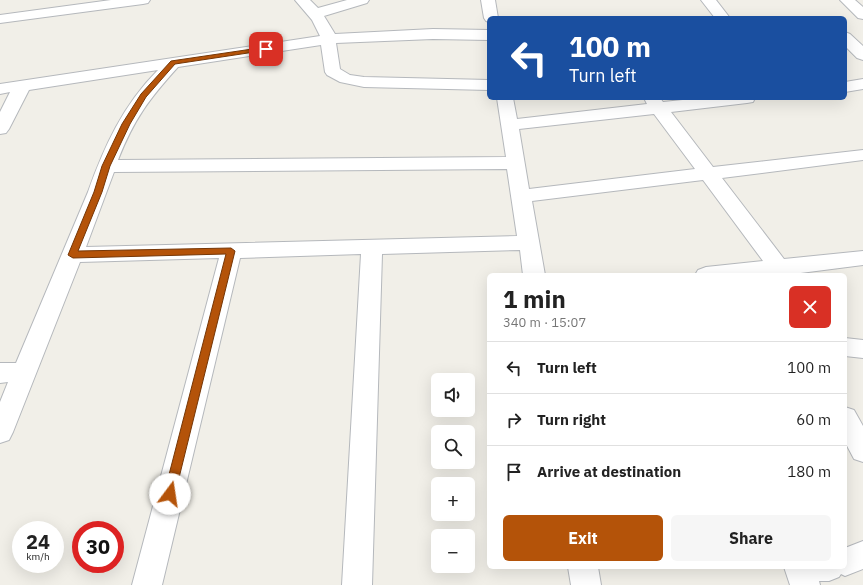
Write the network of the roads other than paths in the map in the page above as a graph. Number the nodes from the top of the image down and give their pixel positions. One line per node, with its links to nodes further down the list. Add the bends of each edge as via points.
1 (143, 0): 11 (street)
2 (302, 0): 7 (street)
3 (362, 0): 7 (street)
4 (488, 0): 9 (street)
5 (708, 0): 10 (street)
6 (847, 0): 8 (street)
7 (314, 14): 15 (street)
8 (863, 15)
9 (491, 16)
10 (721, 16)
11 (0, 19)
12 (863, 27): 13 (street)
13 (847, 28)
14 (487, 35): 15 (street, via 433,34)
15 (328, 39): 18 (street); 21 (street, via 329,60 333,72 346,79 364,82)
16 (847, 39): 17 (street)
17 (863, 55)
18 (173, 63): 20 (street); 31 (street, via 135,108)
19 (863, 84): 22 (street)
20 (24, 85): 23 (street); 28 (street)
21 (487, 85)
22 (847, 87)
23 (0, 89)
24 (505, 100): 27 (street)
25 (710, 100): 26 (street)
26 (655, 103): 27 (street); 32 (street)
27 (509, 125): 30 (street)
28 (0, 129)
29 (863, 155): 32 (street)
30 (514, 163): 31 (street); 33 (street)
31 (106, 166): 37 (street)
32 (708, 174): 33 (street); 39 (street)
33 (521, 196): 34 (street)
34 (529, 243): 35 (street); 40 (street)
35 (372, 247): 36 (street); 55 (street)
36 (231, 251): 37 (street); 54 (street)
37 (73, 255): 44 (street)
38 (863, 258): 39 (street)
39 (777, 271): 41 (street)
40 (534, 273)
41 (742, 273)
42 (847, 347): 43 (street)
43 (863, 349)
44 (25, 372): 45 (street); 47 (street)
45 (0, 373)
46 (847, 421): 49 (street)
47 (0, 432)
48 (847, 452): 49 (street)
49 (863, 452)
50 (863, 555): 51 (street)
51 (847, 561)
52 (583, 569): 56 (street)
53 (800, 569): 57 (street)
54 (147, 585)
55 (357, 585)
56 (586, 585)
57 (805, 585)

